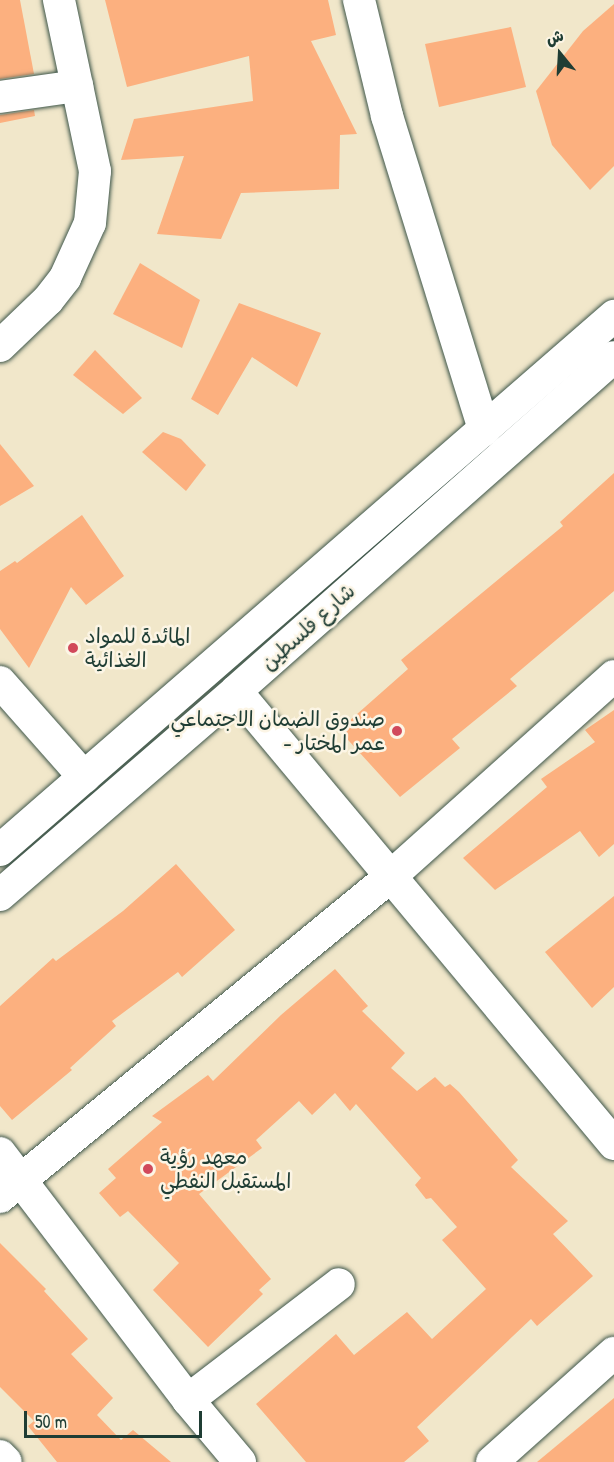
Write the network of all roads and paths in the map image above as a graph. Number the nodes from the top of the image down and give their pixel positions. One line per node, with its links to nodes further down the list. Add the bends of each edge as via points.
1 (58, 0): 3 (street)
2 (359, 0): 8 (street, via 387,116)
3 (77, 86): 4 (street); 6 (street, via 95,171 90,223 65,278)
4 (0, 97)
5 (614, 316): 8 (street, شارع فلسطين)
6 (0, 346)
7 (614, 357): 10 (street, شارع فلسطين)
8 (484, 430): 9 (street, شارع فلسطين)
9 (310, 582): 10 (street); 14 (street, شارع فلسطين)
10 (331, 606): 13 (street, شارع فلسطين)
11 (614, 676): 16 (street)
12 (0, 682): 14 (street)
13 (236, 691): 16 (street); 17 (street, شارع فلسطين)
14 (84, 777): 15 (street, شارع فلسطين)
15 (0, 850)
16 (390, 877): 18 (street); 20 (street)
17 (0, 895)
18 (614, 1144)
19 (0, 1153): 20 (street)
20 (11, 1188): 23 (street)
21 (339, 1284): 23 (street)
22 (614, 1353): 27 (street)
23 (188, 1400): 26 (street)
24 (0, 1456): 25 (street)
25 (6, 1462)
26 (240, 1462)
27 (492, 1462)

